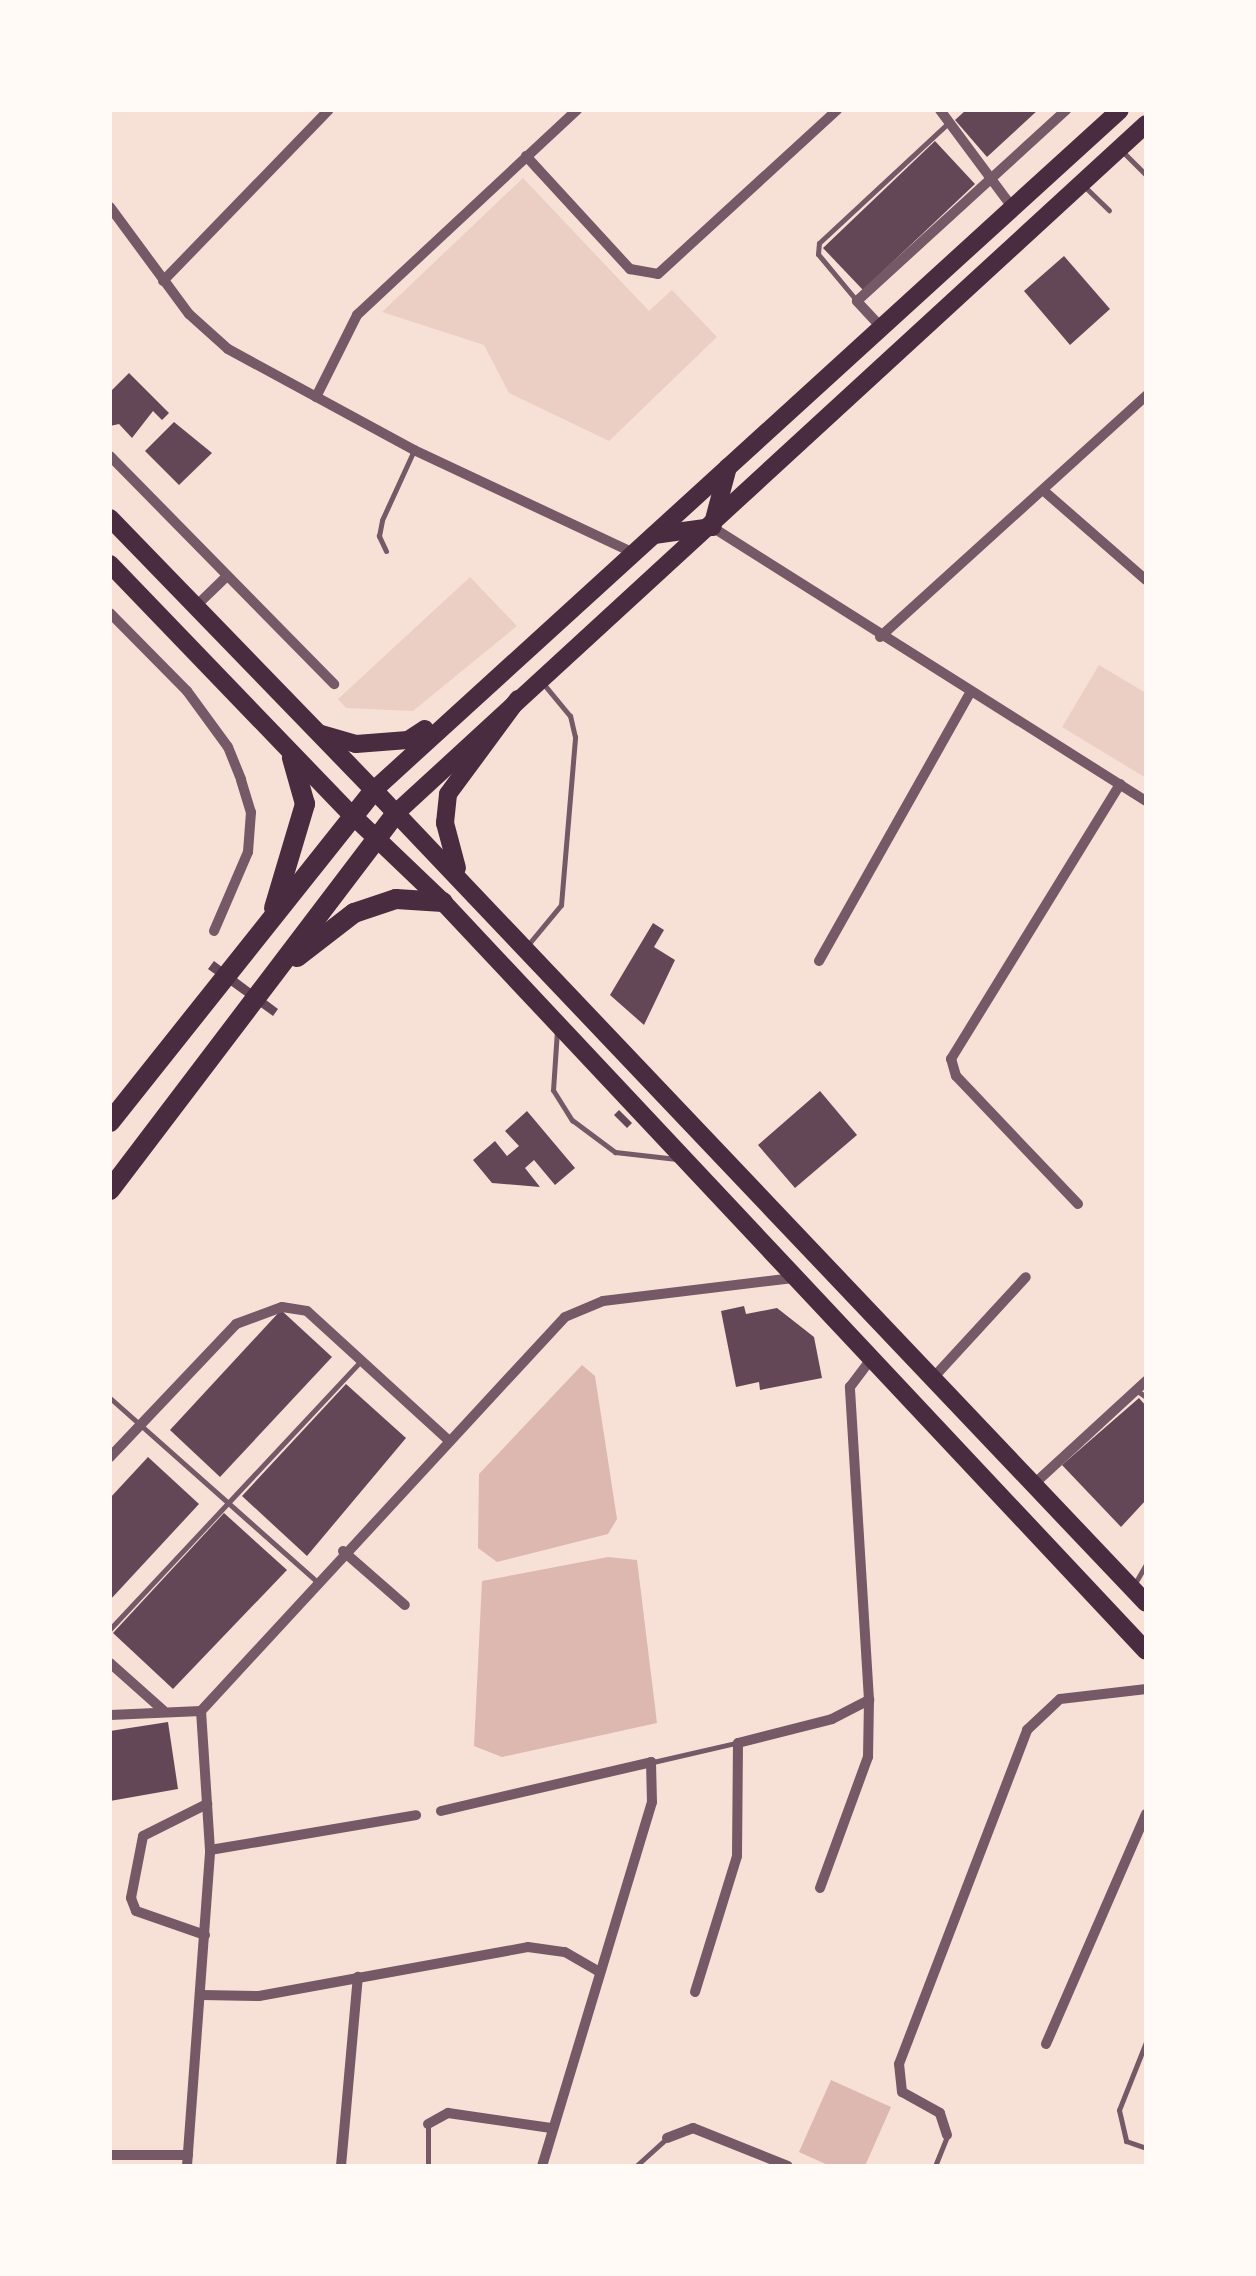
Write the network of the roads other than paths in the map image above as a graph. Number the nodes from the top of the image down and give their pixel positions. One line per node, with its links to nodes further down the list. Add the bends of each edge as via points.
1 (329, 110): 16 (street)
2 (576, 110): 9 (street)
3 (838, 110): 9 (street, via 658,274 630,269)
4 (1066, 110): 11 (street)
5 (1120, 110): 14 (main road)
6 (944, 114): 11 (street); 17 (lane, via 819,244 818,254)
7 (1146, 124): 8 (main road)
8 (1120, 148): 10 (lane); 12 (main road)
9 (526, 156): 20 (street, via 357,316)
10 (1146, 175)
11 (993, 176): 14 (street); 17 (street)
12 (1081, 184): 15 (lane); 26 (main road)
13 (110, 207): 16 (street)
14 (1012, 207): 18 (main road)
15 (1109, 210)
16 (163, 281): 20 (street, via 228,349)
17 (858, 301): 18 (street)
18 (880, 326): 23 (main road)
19 (1146, 396): 24 (street)
20 (316, 397): 21 (street)
21 (414, 450): 28 (lane, via 382,520 378,536); 29 (street)
22 (110, 456): 31 (street)
23 (730, 462): 26 (main road); 27 (main road)
24 (1044, 491): 32 (street); 35 (street)
25 (110, 518): 33 (main road)
26 (712, 527): 27 (main road); 35 (street); 36 (main road)
27 (646, 537): 29 (main road)
28 (386, 552)
29 (630, 552): 38 (main road)
30 (110, 564): 42 (main road)
31 (226, 576): 33 (street); 37 (street)
32 (1146, 580)
33 (196, 606): 41 (main road)
34 (110, 613): 51 (street, via 187,690 228,747 241,780 250,812 248,852)
35 (880, 637): 39 (street)
36 (540, 680): 40 (main road); 52 (lane, via 570,716 575,737 563,896 552,922)
37 (334, 684)
38 (480, 688): 41 (main road, via 408,740 356,744); 44 (main road)
39 (970, 693): 43 (street); 54 (street)
40 (518, 700): 46 (main road); 49 (main road, via 448,794 450,852)
41 (316, 732): 44 (main road)
42 (292, 758): 47 (main road); 53 (highway, via 306,804 294,856)
43 (1120, 784): 45 (street); 60 (street, via 951,1059 956,1076)
44 (374, 790): 46 (main road); 47 (highway)
45 (1146, 801)
46 (396, 813): 48 (highway); 49 (main road)
47 (350, 814): 48 (main road); 53 (highway)
48 (374, 836): 50 (main road); 55 (highway)
49 (462, 880): 52 (main road)
50 (443, 902): 55 (highway, via 396,899 354,912); 56 (main road)
51 (214, 931)
52 (526, 947): 65 (main road)
53 (253, 950): 57 (highway)
54 (819, 961)
55 (278, 972): 59 (highway)
56 (558, 1025): 58 (main road); 58 (lane, via 550,1070 553,1090 572,1120 615,1152 640,1160)
57 (110, 1122)
58 (685, 1158): 61 (main road)
59 (110, 1190)
60 (1078, 1204)
61 (794, 1278): 63 (main road); 70 (street, via 584,1306 565,1317)
62 (1026, 1278): 65 (street)
63 (872, 1358): 81 (main road); 84 (street, via 850,1387)
64 (362, 1361): 69 (street, via 307,1311 264,1310 236,1324); 70 (street); 73 (lane)
65 (933, 1378): 72 (main road)
66 (1146, 1381): 67 (street)
67 (1141, 1394): 72 (street)
68 (110, 1398): 69 (lane)
69 (140, 1425): 71 (street); 73 (lane)
70 (447, 1439): 74 (street)
71 (110, 1457)
72 (1034, 1484): 77 (main road)
73 (227, 1502): 76 (lane); 80 (lane)
74 (343, 1550): 76 (street); 79 (street)
75 (1146, 1564): 77 (lane)
76 (316, 1581): 86 (street)
77 (1132, 1588): 78 (main road)
78 (1146, 1603)
79 (404, 1605)
80 (110, 1629)
81 (1146, 1651)
82 (110, 1663): 85 (street)
83 (1146, 1689): 105 (street, via 1060,1699 1027,1730 899,2064 902,2092 940,2113)
84 (869, 1700): 88 (street, via 832,1719); 95 (street, via 868,1757)
85 (163, 1710): 86 (street); 87 (street)
86 (201, 1711): 90 (street)
87 (110, 1715)
88 (738, 1743): 89 (lane); 99 (street, via 737,1856)
89 (651, 1762): 91 (street); 97 (street, via 652,1802)
90 (207, 1804): 94 (street); 96 (street, via 143,1836 132,1898 136,1911)
91 (441, 1811)
92 (1146, 1814): 102 (street)
93 (416, 1816): 94 (street)
94 (210, 1850): 96 (street)
95 (820, 1888)
96 (205, 1935): 100 (street)
97 (600, 1972): 98 (street, via 565,1952 528,1947); 104 (street)
98 (358, 1977): 100 (street, via 260,1996); 110 (street)
99 (695, 1992)
100 (202, 1995): 109 (street)
101 (1146, 2042): 107 (lane, via 1119,2110 1126,2140)
102 (1046, 2044)
103 (428, 2124): 104 (street, via 448,2113); 111 (lane)
104 (551, 2128): 112 (street)
105 (947, 2135): 115 (lane)
106 (667, 2138): 113 (lane); 114 (street, via 693,2128)
107 (1146, 2148)
108 (110, 2154): 109 (street)
109 (188, 2161)
110 (341, 2166)
111 (428, 2166)
112 (542, 2166)
113 (636, 2166)
114 (788, 2166)
115 (935, 2166)

